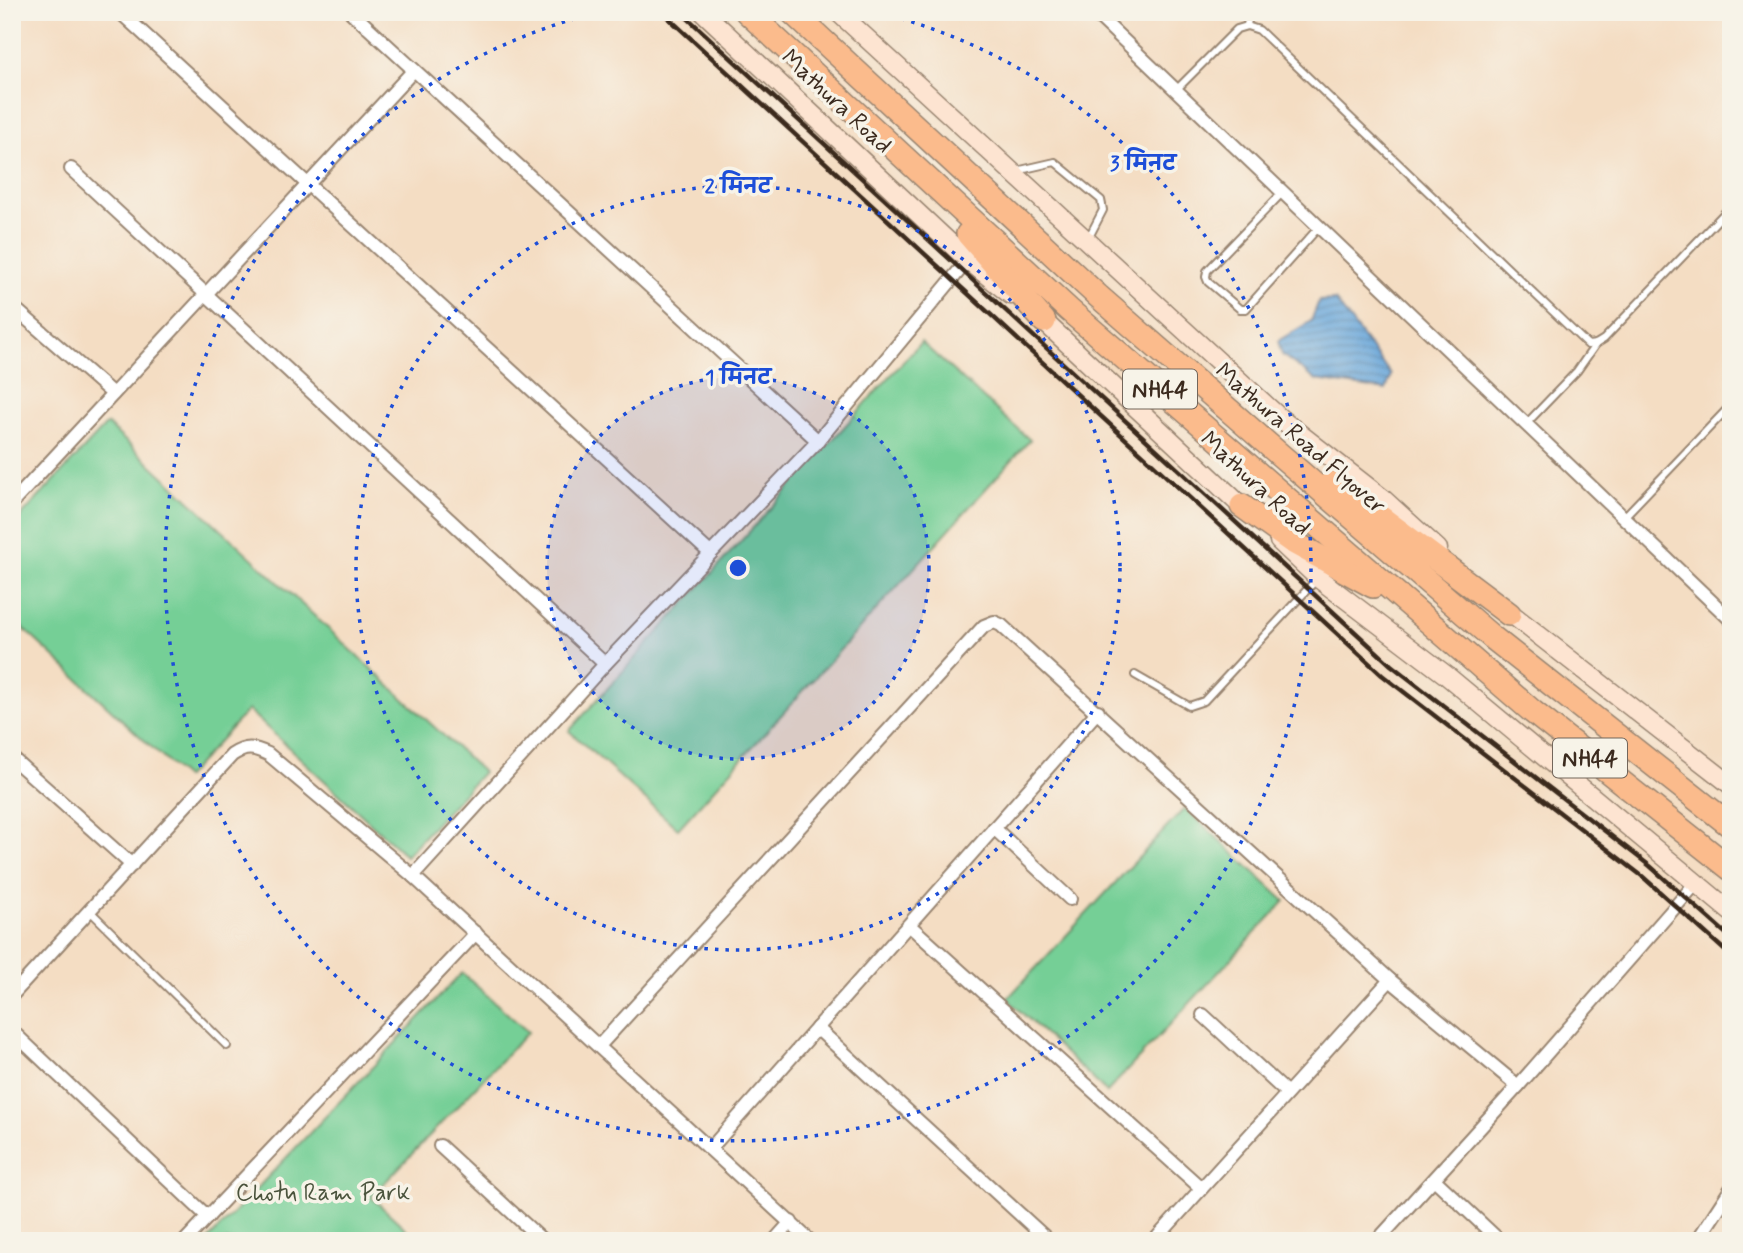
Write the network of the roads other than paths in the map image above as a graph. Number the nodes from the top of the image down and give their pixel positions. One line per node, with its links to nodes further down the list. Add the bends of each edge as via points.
1 (120, 12): 15 (street)
2 (351, 12): 10 (street)
3 (703, 12): 20 (main road, Mathura Road)
4 (747, 12): 12 (highway, NH44)
5 (792, 12): 29 (highway, Mathura Road Flyover / NH44, via 1098,296)
6 (838, 12): 14 (main road)
7 (1094, 12): 11 (street)
8 (1249, 12): 9 (lane)
9 (1247, 26): 11 (lane, via 1237,29); 24 (lane, via 1259,30 1588,345)
10 (414, 70): 15 (street); 28 (street)
11 (1176, 90): 16 (street)
12 (914, 167): 23 (highway); 35 (highway, Mathura Road / NH44, via 1069,310)
13 (71, 169): 21 (street)
14 (1011, 173): 19 (main road); 19 (lane, via 1055,162 1101,200 1102,210)
15 (308, 184): 21 (street); 33 (street)
16 (1283, 192): 18 (street); 18 (lane, via 1208,271 1208,282 1246,309)
17 (1731, 206): 24 (lane)
18 (1320, 227): 27 (street)
19 (1086, 242): 36 (main road, via 1281,419 1382,498)
20 (968, 260): 23 (main road, Mathura Road); 28 (street)
21 (206, 294): 25 (street); 38 (street)
22 (12, 306): 25 (street)
23 (1044, 321): 31 (main road, Mathura Road)
24 (1596, 344): 27 (lane, via 1577,372)
25 (114, 394): 30 (street)
26 (1731, 405): 32 (lane)
27 (1525, 424): 32 (street)
28 (818, 442): 33 (street)
29 (1279, 454): 36 (highway, via 1343,489); 43 (highway, Mathura Road Flyover / NH44, via 1493,638)
30 (12, 503)
31 (1242, 506): 34 (main road, Mathura Road); 35 (highway, via 1290,541)
32 (1623, 518): 37 (street)
33 (710, 554): 38 (street)
34 (1318, 578): 39 (lane, via 1197,705 1189,706); 48 (main road, Mathura Road, via 1446,676)
35 (1410, 606): 46 (highway, NH44, via 1533,712)
36 (1509, 614): 42 (main road)
37 (1731, 620)
38 (605, 664): 47 (street)
39 (1135, 675)
40 (1098, 711): 44 (street); 54 (street); 60 (street, via 1001,625 994,621 984,626)
41 (12, 758): 45 (street)
42 (1731, 785)
43 (1731, 826)
44 (994, 828): 49 (street); 52 (street)
45 (132, 865): 47 (street, via 232,755 253,747 268,754); 50 (street)
46 (1731, 869)
47 (413, 876): 53 (street)
48 (1696, 883): 51 (main road, Mathura Road); 61 (street)
49 (1070, 899)
50 (90, 911): 55 (street); 59 (lane)
51 (1731, 912)
52 (909, 925): 57 (street); 66 (street)
53 (476, 933): 60 (street); 68 (street)
54 (1390, 980): 61 (street); 62 (street)
55 (12, 995)
56 (1203, 1015): 62 (street)
57 (817, 1028): 64 (street); 74 (street)
58 (12, 1031): 68 (street)
59 (227, 1046)
60 (599, 1046): 64 (street)
61 (1518, 1086): 65 (street)
62 (1287, 1093): 66 (street)
63 (440, 1146): 71 (street)
64 (710, 1149): 69 (street)
65 (1434, 1179): 76 (street); 77 (street)
66 (1201, 1188): 75 (street)
67 (1731, 1189): 78 (street)
68 (208, 1217): 70 (street)
69 (791, 1222): 72 (street); 73 (street)
70 (185, 1241)
71 (543, 1241)
72 (774, 1241)
73 (810, 1241)
74 (1049, 1241)
75 (1154, 1241)
76 (1377, 1241)
77 (1500, 1241)
78 (1696, 1241)

